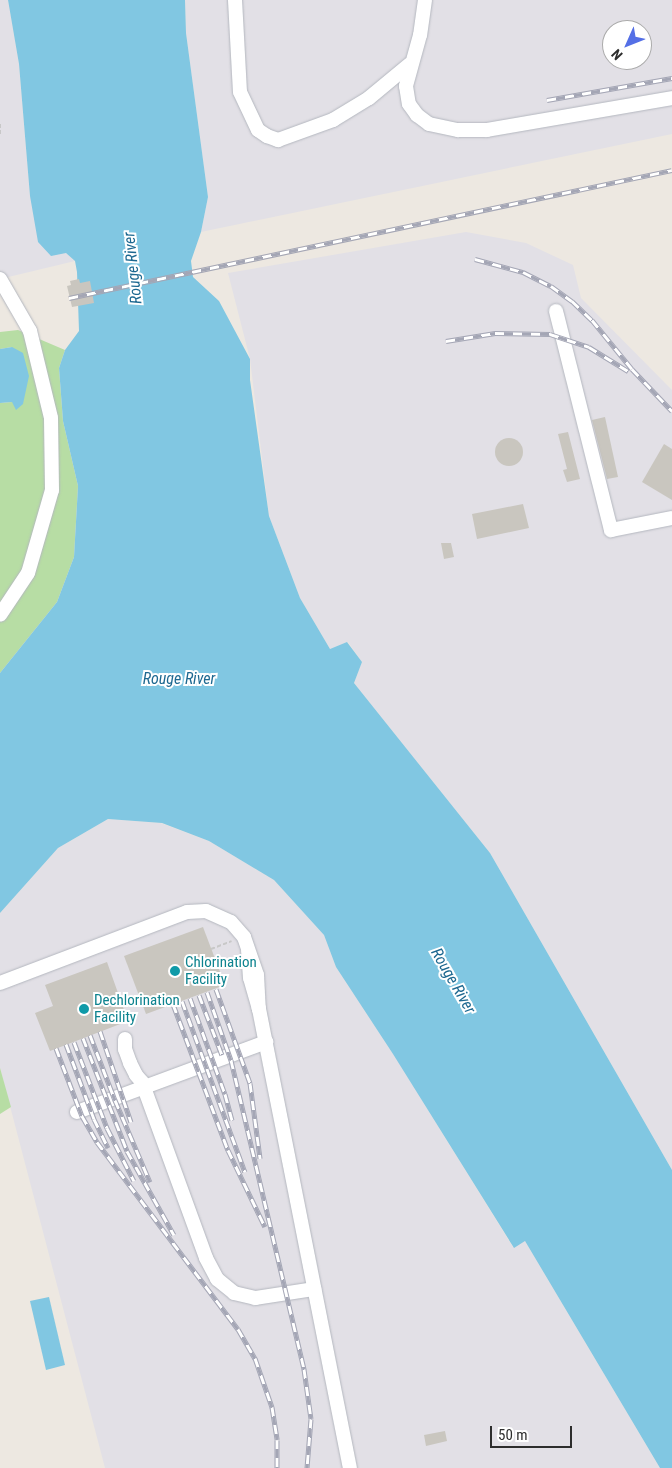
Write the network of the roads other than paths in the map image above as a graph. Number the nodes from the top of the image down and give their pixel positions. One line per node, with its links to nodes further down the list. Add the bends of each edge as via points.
1 (235, 0): 3 (lane, via 240,92 258,130 267,136 278,140 333,120 369,98)
2 (424, 0): 3 (lane, via 420,35)
3 (410, 64): 4 (lane, via 406,86 409,104 429,124 450,129 487,130)
4 (672, 98)
5 (0, 279): 8 (lane, via 30,331 51,418 52,490 28,573)
6 (556, 311): 7 (lane, via 611,530)
7 (672, 518)
8 (0, 615)
9 (0, 983): 10 (lane, via 187,912 206,911 231,922 246,944 250,978)
10 (266, 1042): 11 (lane); 13 (lane)
11 (143, 1085): 12 (lane); 13 (lane, via 206,1258 217,1279 234,1293 255,1298)
12 (77, 1112)
13 (314, 1289): 14 (lane)
14 (350, 1468)

